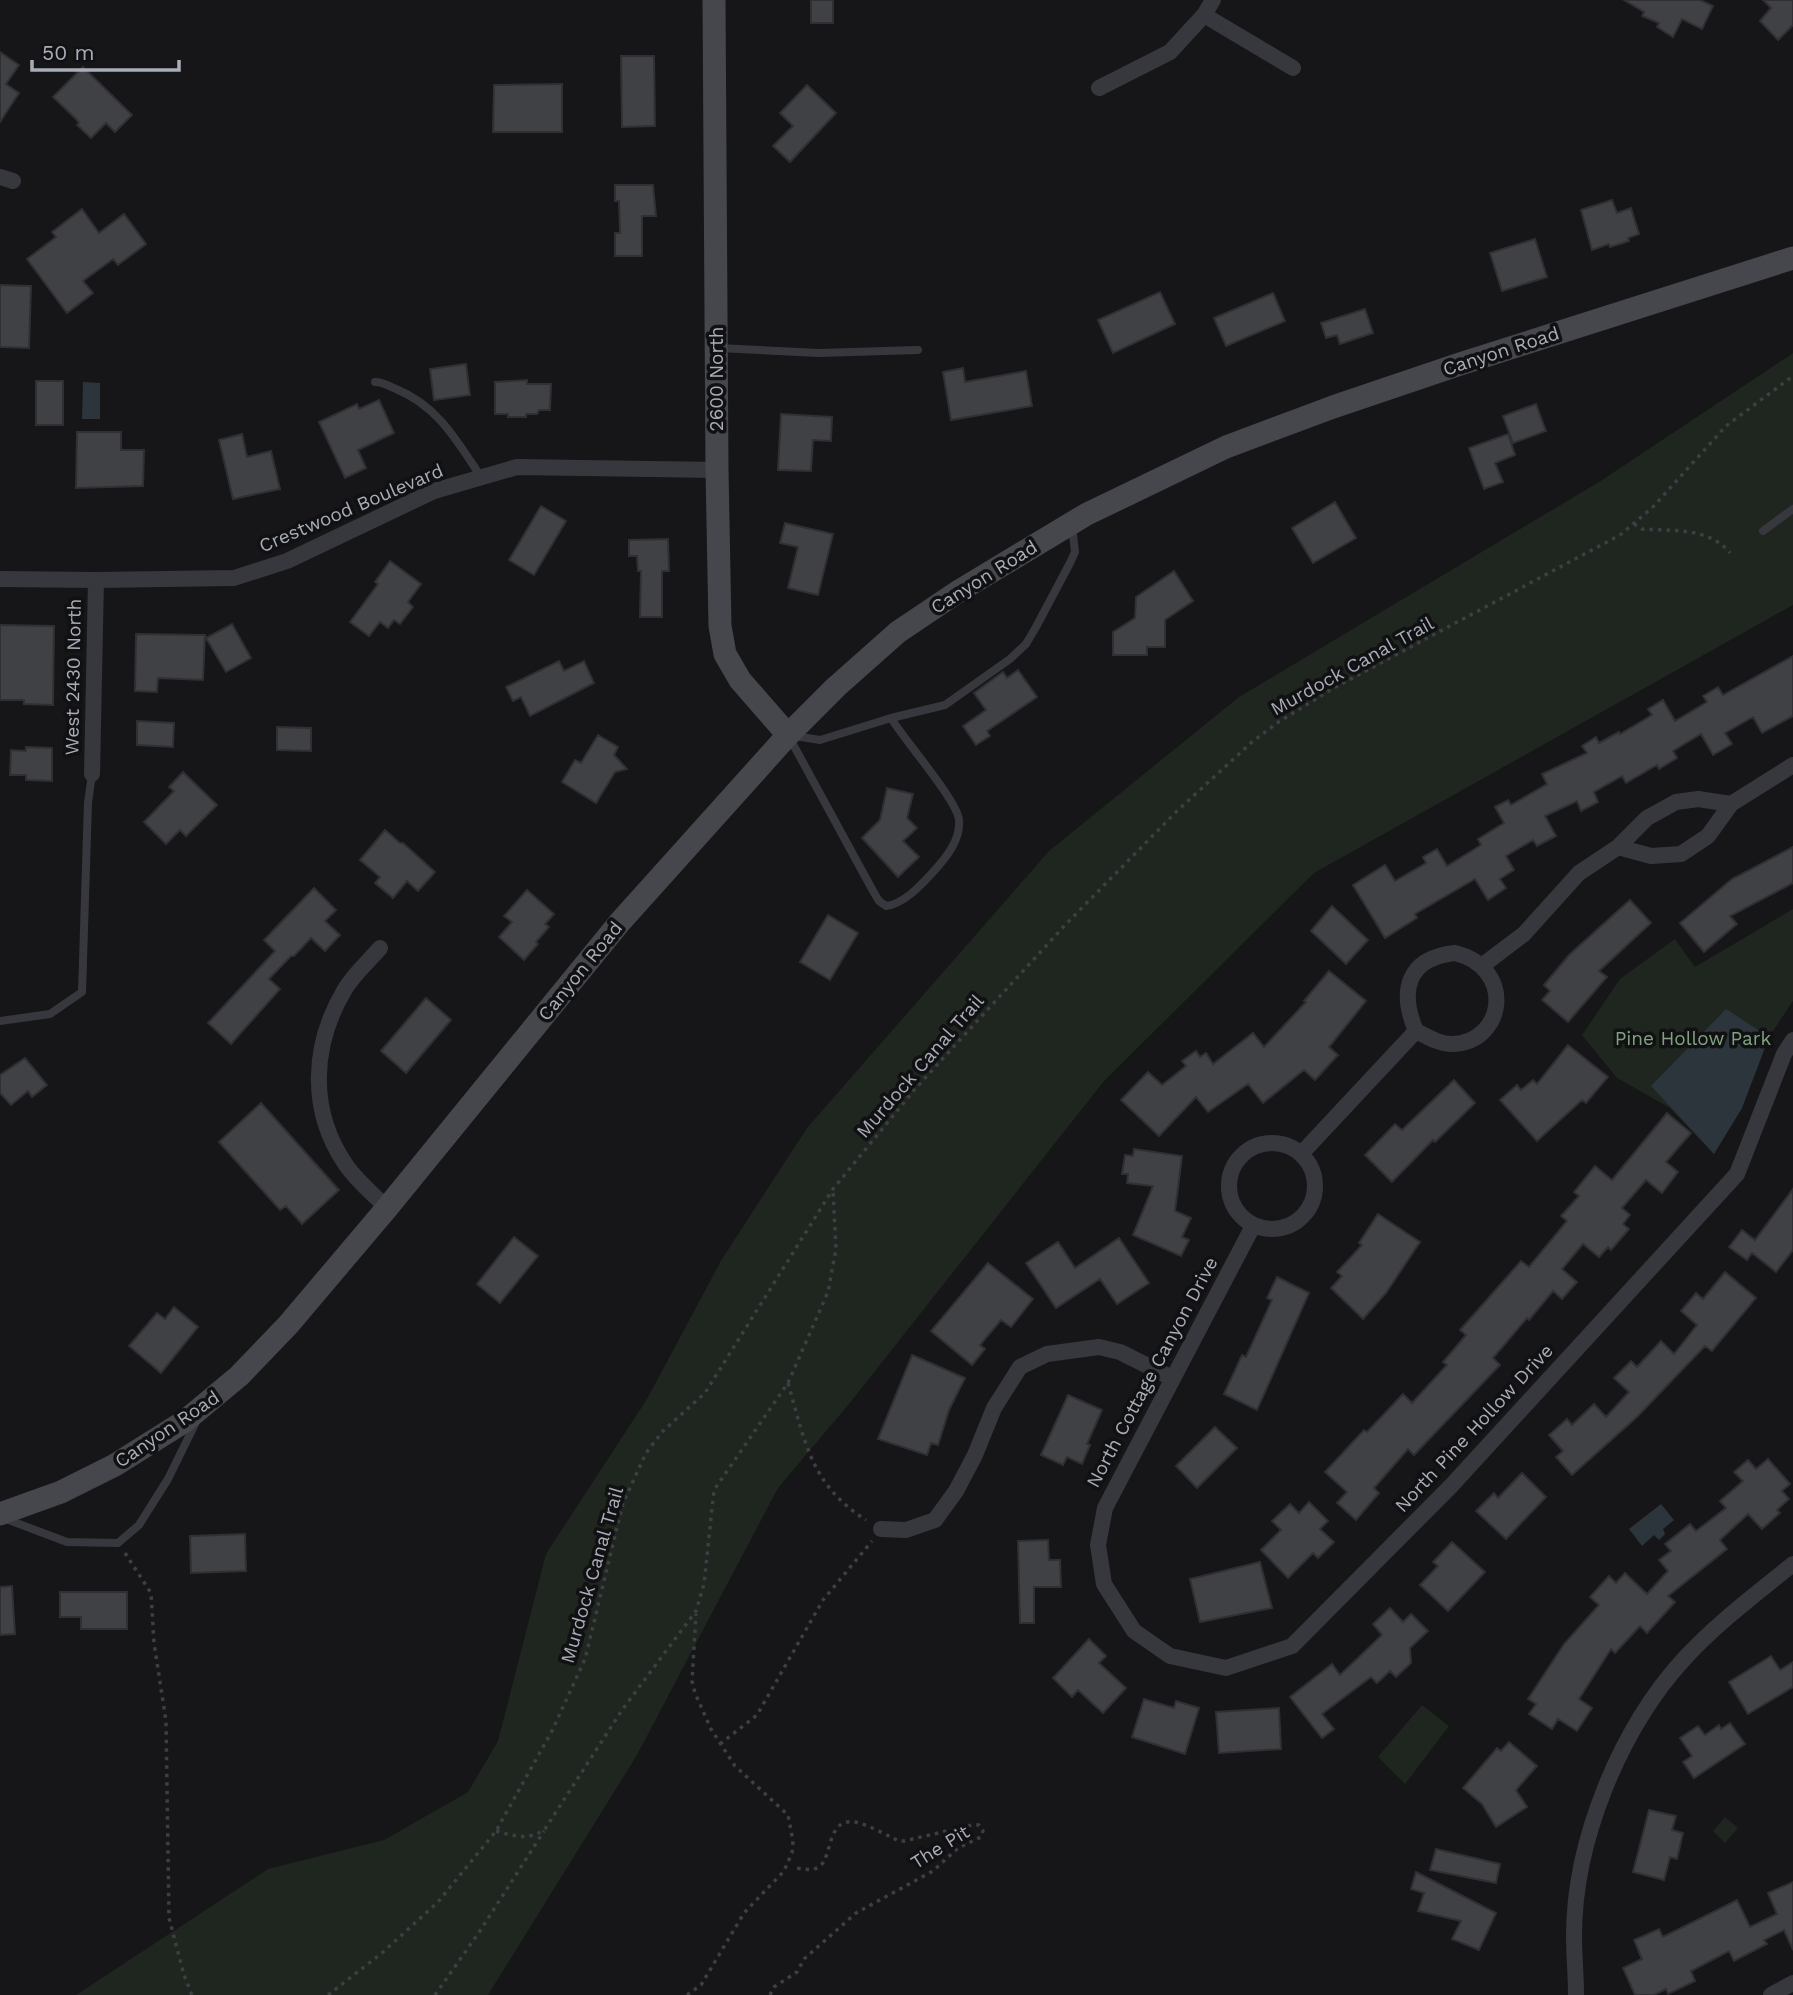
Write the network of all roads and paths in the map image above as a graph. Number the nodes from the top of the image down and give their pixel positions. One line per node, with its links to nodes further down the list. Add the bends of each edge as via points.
1 (714, 0): 7 (main road, 2600 North)
2 (1213, 0): 3 (street)
3 (1204, 15): 4 (street); 5 (street, via 1170,52)
4 (1293, 68)
5 (1099, 88)
6 (1793, 258): 14 (main road, Canyon Road, via 1333,407 1226,447)
7 (716, 348): 8 (lane, via 820,353); 11 (main road, 2600 North)
8 (918, 350)
9 (1793, 376): 15 (path, Murdock Canal Trail, via 1726,425)
10 (376, 382): 12 (lane, via 413,395 430,409 445,423)
11 (717, 470): 12 (street, Crestwood Boulevard, via 517,467); 21 (main road, 2600 North, via 720,626 725,654 740,680)
12 (481, 477): 19 (street, Crestwood Boulevard, via 434,491 287,561 234,578)
13 (1793, 509): 16 (lane)
14 (1071, 523): 20 (lane, via 1075,552 1036,627 1017,653 945,705); 21 (main road, Canyon Road, via 898,632)
15 (1634, 524): 17 (path, via 1642,529 1715,538); 32 (path, Murdock Canal Trail, via 1600,547 1332,689 1252,742 1067,923 915,1089)
16 (1763, 531)
17 (1730, 553)
18 (0, 579): 19 (street, Crestwood Boulevard)
19 (96, 580): 23 (street, West 2430 North)
20 (891, 718): 21 (lane, via 820,740); 21 (lane, via 952,802 959,822 943,862 893,905 879,901)
21 (788, 735): 33 (main road, Canyon Road, via 620,922)
22 (1793, 765): 24 (street)
23 (92, 774): 28 (lane, via 82,992 50,1014)
24 (1731, 804): 25 (street, via 1698,799 1676,802 1647,818); 25 (street, via 1709,836 1681,854 1651,856)
25 (1618, 847): 27 (street, via 1578,873 1524,934)
26 (380, 948): 33 (street, via 346,986 329,1020 320,1046 318,1076 320,1105 335,1147 347,1167)
27 (1483, 965): 29 (street, via 1455,953 1428,959 1416,970 1406,1001); 29 (street, via 1497,998 1495,1013 1484,1031 1453,1044)
28 (0, 1021)
29 (1416, 1031): 31 (street)
30 (1793, 1040): 42 (street, North Pine Hollow Drive, via 1737,1174 1451,1486 1292,1646 1226,1668 1170,1656 1134,1631)
31 (1301, 1154): 34 (street, via 1314,1178 1311,1205 1303,1216 1279,1229); 34 (street, via 1274,1143 1259,1145 1236,1162 1228,1191 1236,1211)
32 (833, 1189): 36 (path, via 836,1249 828,1292); 46 (path, Murdock Canal Trail, via 710,1387 654,1440 639,1465 623,1503 585,1659 552,1731)
33 (387, 1208): 37 (main road, Canyon Road, via 264,1352)
34 (1253, 1226): 35 (street, North Cottage Canyon Drive)
35 (1172, 1378): 39 (street, via 1120,1352 1099,1347 1047,1354 1020,1367 994,1408 956,1492 935,1520 906,1530); 42 (street, North Cottage Canyon Drive, via 1105,1508 1098,1545)
36 (788, 1384): 39 (path, via 817,1473 846,1507); 43 (path, via 714,1490 704,1584)
37 (204, 1406): 38 (main road, Canyon Road, via 92,1479); 40 (lane, via 139,1525)
38 (0, 1515): 40 (lane, via 67,1542)
39 (881, 1529): 44 (path, via 823,1600 757,1715)
40 (118, 1542): 49 (path, via 150,1593 166,1721 169,1918)
41 (1793, 1564): 54 (street, via 1683,1660 1636,1724 1606,1783 1581,1867 1574,1934)
42 (1104, 1584)
43 (696, 1611): 44 (path, via 692,1681); 45 (path, via 622,1710)
44 (720, 1744): 52 (path, via 734,1766 788,1815 792,1853 784,1871 744,1913 701,1985)
45 (545, 1829): 46 (path, via 528,1837); 51 (path)
46 (496, 1831): 50 (path, Murdock Canal Trail, via 438,1902)
47 (796, 1868): 53 (path, The Pit, via 819,1866 836,1830 847,1822 904,1841 972,1825 983,1831 981,1838 958,1848 933,1871 856,1913)
48 (1793, 1983): 55 (street)
49 (192, 1995)
50 (328, 1995)
51 (435, 1995)
52 (687, 1995)
53 (770, 1995)
54 (1577, 1995)
55 (1771, 1995)

